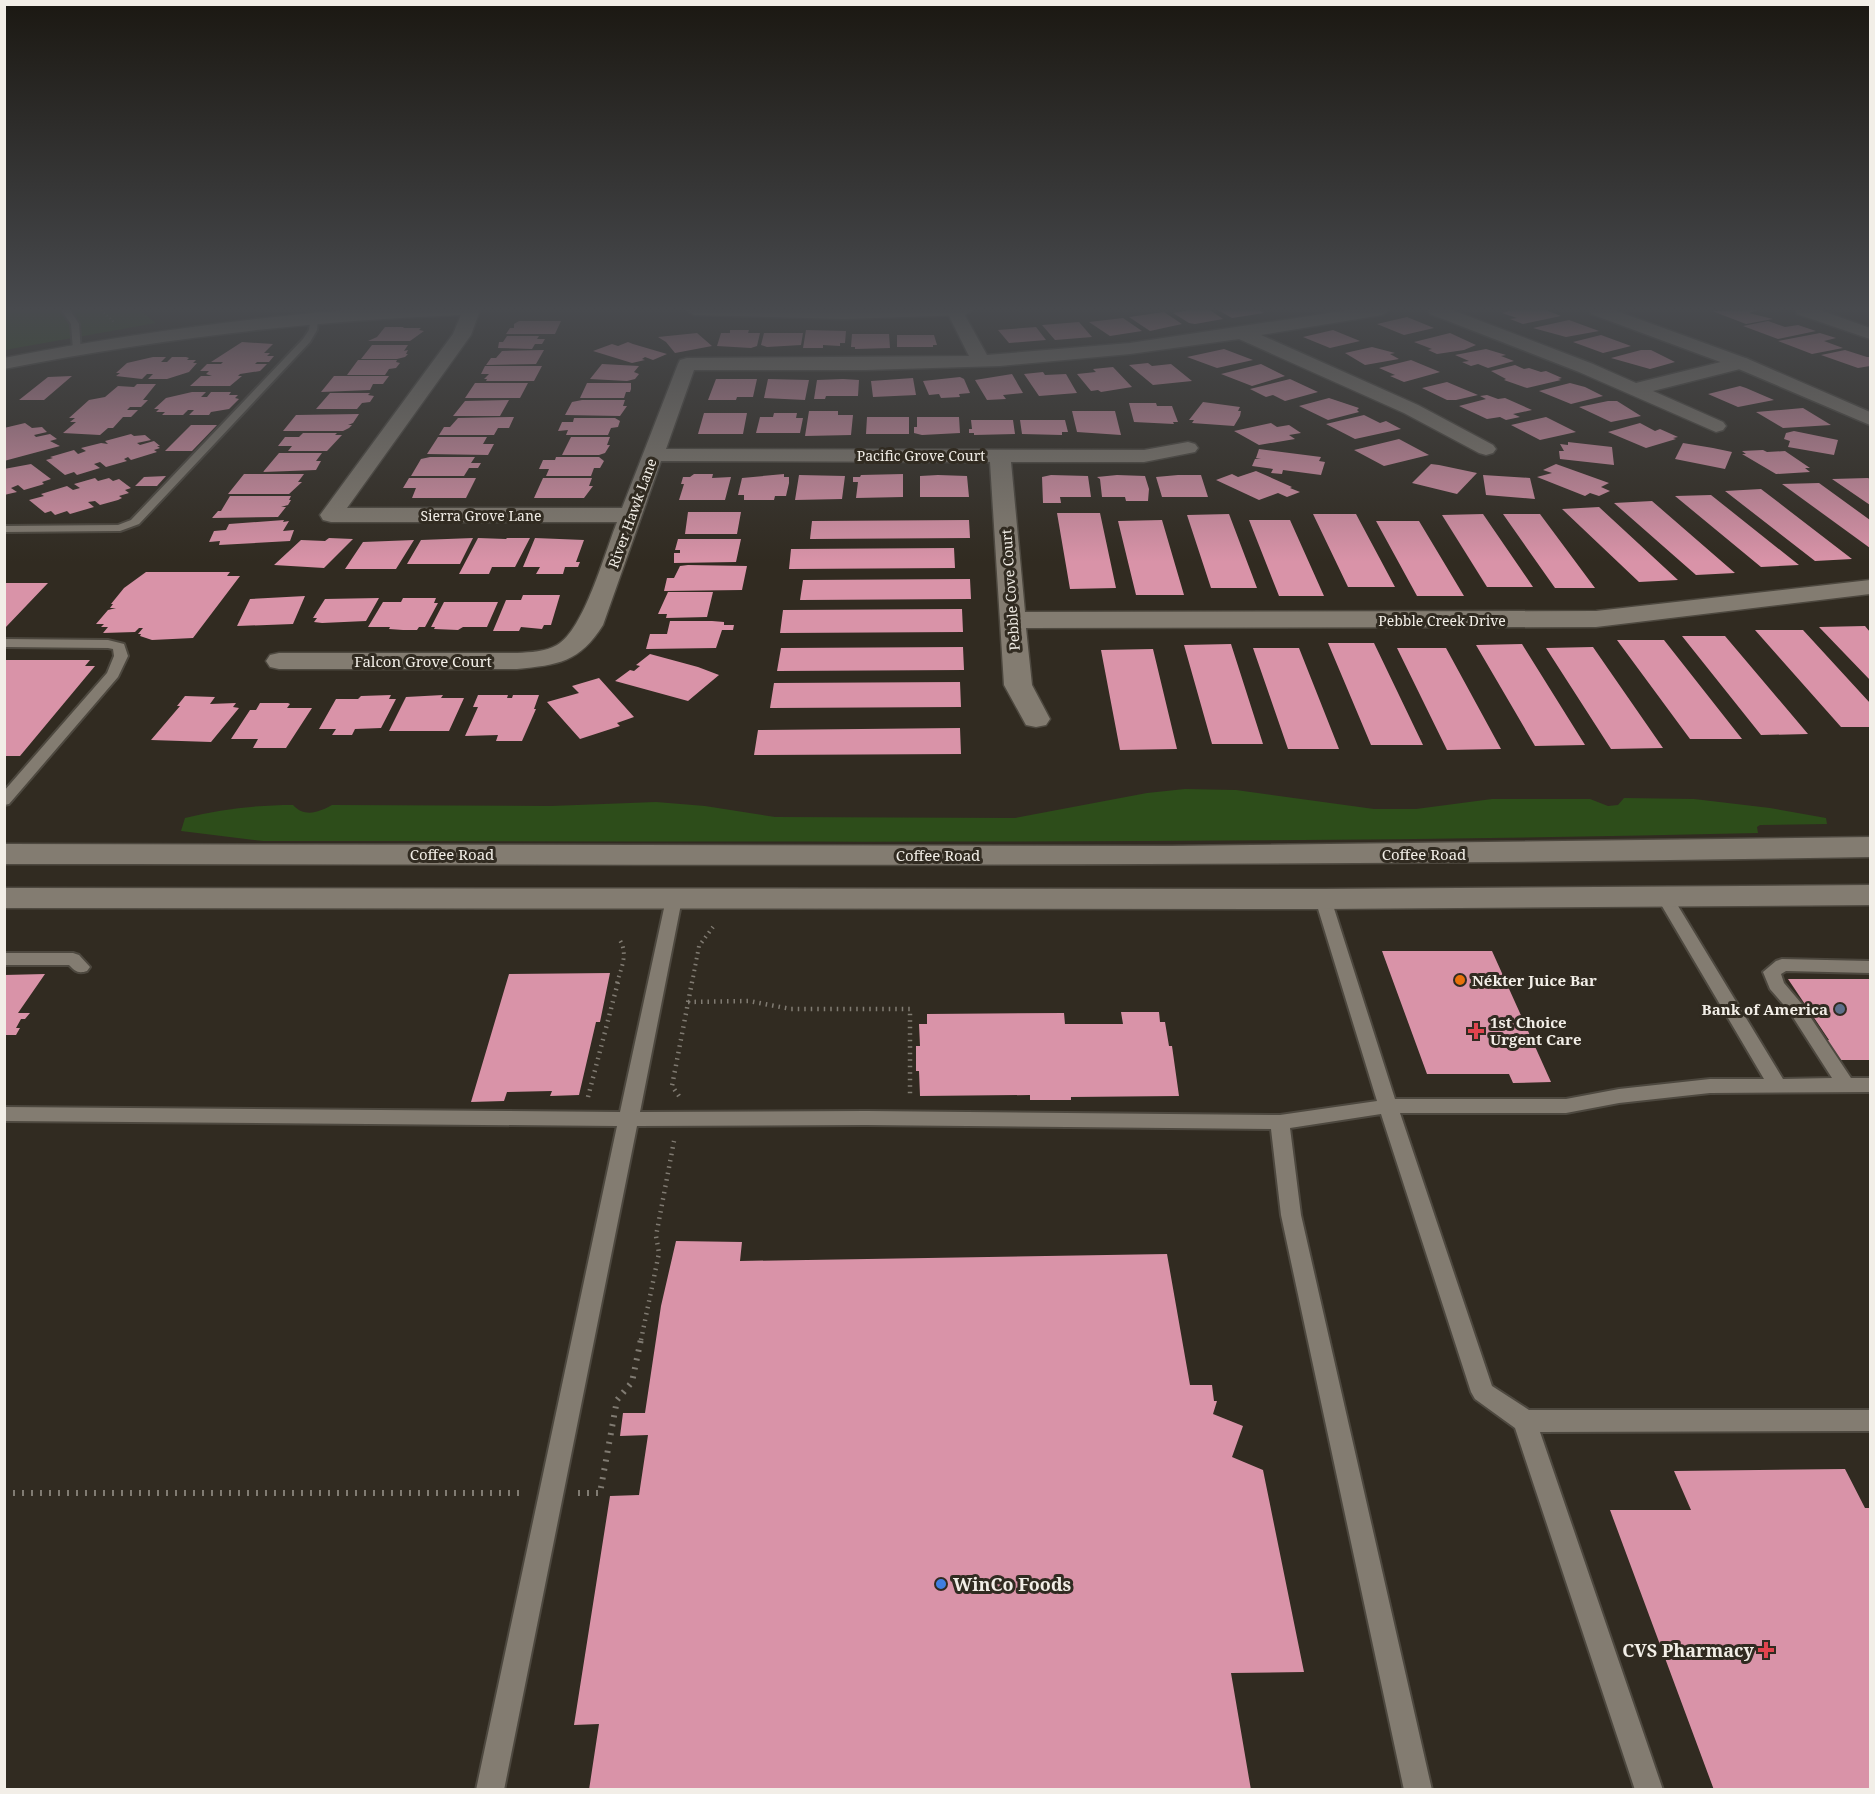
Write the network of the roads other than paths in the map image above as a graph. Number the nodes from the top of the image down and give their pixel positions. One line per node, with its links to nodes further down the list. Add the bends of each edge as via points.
1 (256, 394): 16 (lane, via 135,522 120,528)
2 (419, 394): 15 (street, Sierra Grove Lane, via 331,515)
3 (676, 394): 13 (street, River Hawk Lane)
4 (1377, 394): 12 (street)
5 (1647, 394): 10 (street)
6 (1812, 394): 9 (street)
7 (1850, 394): 8 (street)
8 (1870, 399)
9 (1870, 419)
10 (1716, 426)
11 (1188, 448): 14 (street, Pacific Grove Court, via 1144,456)
12 (1486, 449)
13 (654, 455): 14 (street, Pacific Grove Court); 15 (street, River Hawk Lane)
14 (1000, 455): 18 (street, Pebble Cove Court)
15 (631, 516): 20 (street, River Hawk Lane, via 590,626 582,641)
16 (4, 529)
17 (1870, 587): 18 (street, Pebble Creek Drive, via 1596,619)
18 (1012, 620): 22 (street, Pebble Cove Court, via 1018,685)
19 (4, 643): 23 (lane, via 108,644 119,647 121,657 113,674)
20 (566, 653): 21 (street, Falcon Grove Court, via 518,661)
21 (279, 661)
22 (1036, 719)
23 (4, 801)
24 (1870, 847): 25 (street, Coffee Road, via 1273,855)
25 (4, 854)
26 (1870, 895): 27 (street)
27 (1664, 896): 30 (street); 34 (lane)
28 (4, 898): 29 (street)
29 (674, 899): 30 (street); 38 (lane)
30 (1323, 899): 37 (lane)
31 (4, 959): 33 (lane, via 73,959)
32 (1870, 967): 35 (lane, via 1782,965 1772,972 1776,985)
33 (81, 968)
34 (1777, 1084): 35 (lane); 37 (lane, via 1710,1086 1566,1106)
35 (1846, 1085): 36 (lane)
36 (1870, 1085)
37 (1388, 1106): 40 (lane); 42 (lane, via 1483,1392)
38 (629, 1108): 39 (lane); 40 (lane, via 678,1118); 43 (lane)
39 (4, 1114)
40 (1280, 1122): 44 (lane, via 1291,1215)
41 (1870, 1420): 42 (lane)
42 (1525, 1421): 45 (lane)
43 (490, 1790)
44 (1418, 1790)
45 (1649, 1790)

